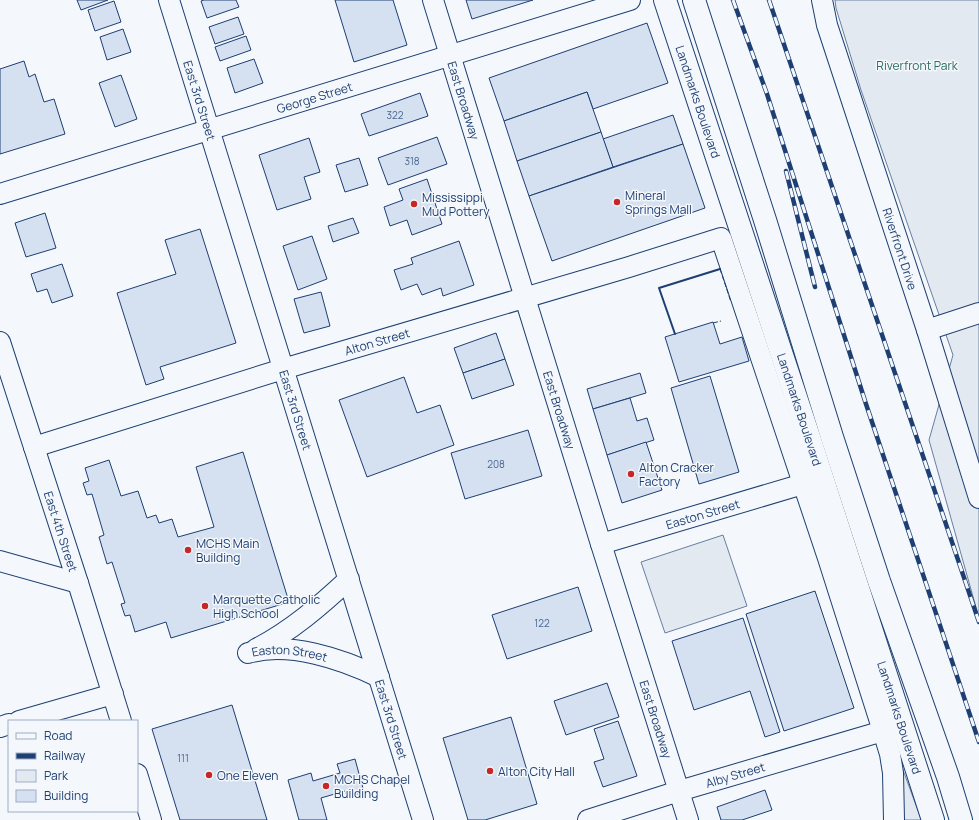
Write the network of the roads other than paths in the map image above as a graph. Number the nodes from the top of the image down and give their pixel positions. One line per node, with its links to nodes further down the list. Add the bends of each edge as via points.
1 (169, 0): 8 (street, East 3rd Street)
2 (433, 0): 7 (street, East Broadway)
3 (630, 0): 7 (street, George Street)
4 (665, 0): 34 (highway, Landmarks Boulevard)
5 (694, 0): 35 (highway, Landmarks Boulevard, via 832,437)
6 (822, 0): 12 (street, Riverfront Drive, via 827,25)
7 (450, 56): 8 (street, George Street); 10 (street, East Broadway)
8 (209, 130): 9 (street, George Street); 14 (street, East 3rd Street)
9 (0, 194)
10 (525, 297): 14 (street, Alton Street); 16 (street, Alton Street, via 721,238); 18 (street, East Broadway)
11 (979, 313): 12 (street)
12 (927, 330): 17 (street, Riverfront Drive)
13 (0, 342): 15 (street, East 4th Street)
14 (284, 369): 15 (street, Alton Street); 20 (street, East 3rd Street)
15 (34, 447): 21 (street, East 4th Street)
16 (804, 484): 18 (street, Easton Street); 26 (street)
17 (979, 498)
18 (601, 544): 28 (street, East Broadway)
19 (0, 561): 21 (street)
20 (349, 579): 22 (street, East 3rd Street); 22 (street, Easton Street, via 302,620 248,653 261,649 277,649 325,656 354,665)
21 (78, 583): 23 (street, East 4th Street)
22 (379, 677): 30 (street, East 3rd Street)
23 (113, 694): 24 (street); 25 (street, East 4th Street)
24 (22, 720)
25 (121, 720)
26 (883, 731): 28 (street, Alby Street); 33 (street, via 893,773)
27 (138, 777): 29 (street)
28 (679, 791): 31 (street, Alby Street); 32 (street, East Broadway)
29 (151, 820)
30 (423, 820)
31 (588, 820)
32 (688, 820)
33 (894, 820)
34 (933, 820)
35 (961, 820)

